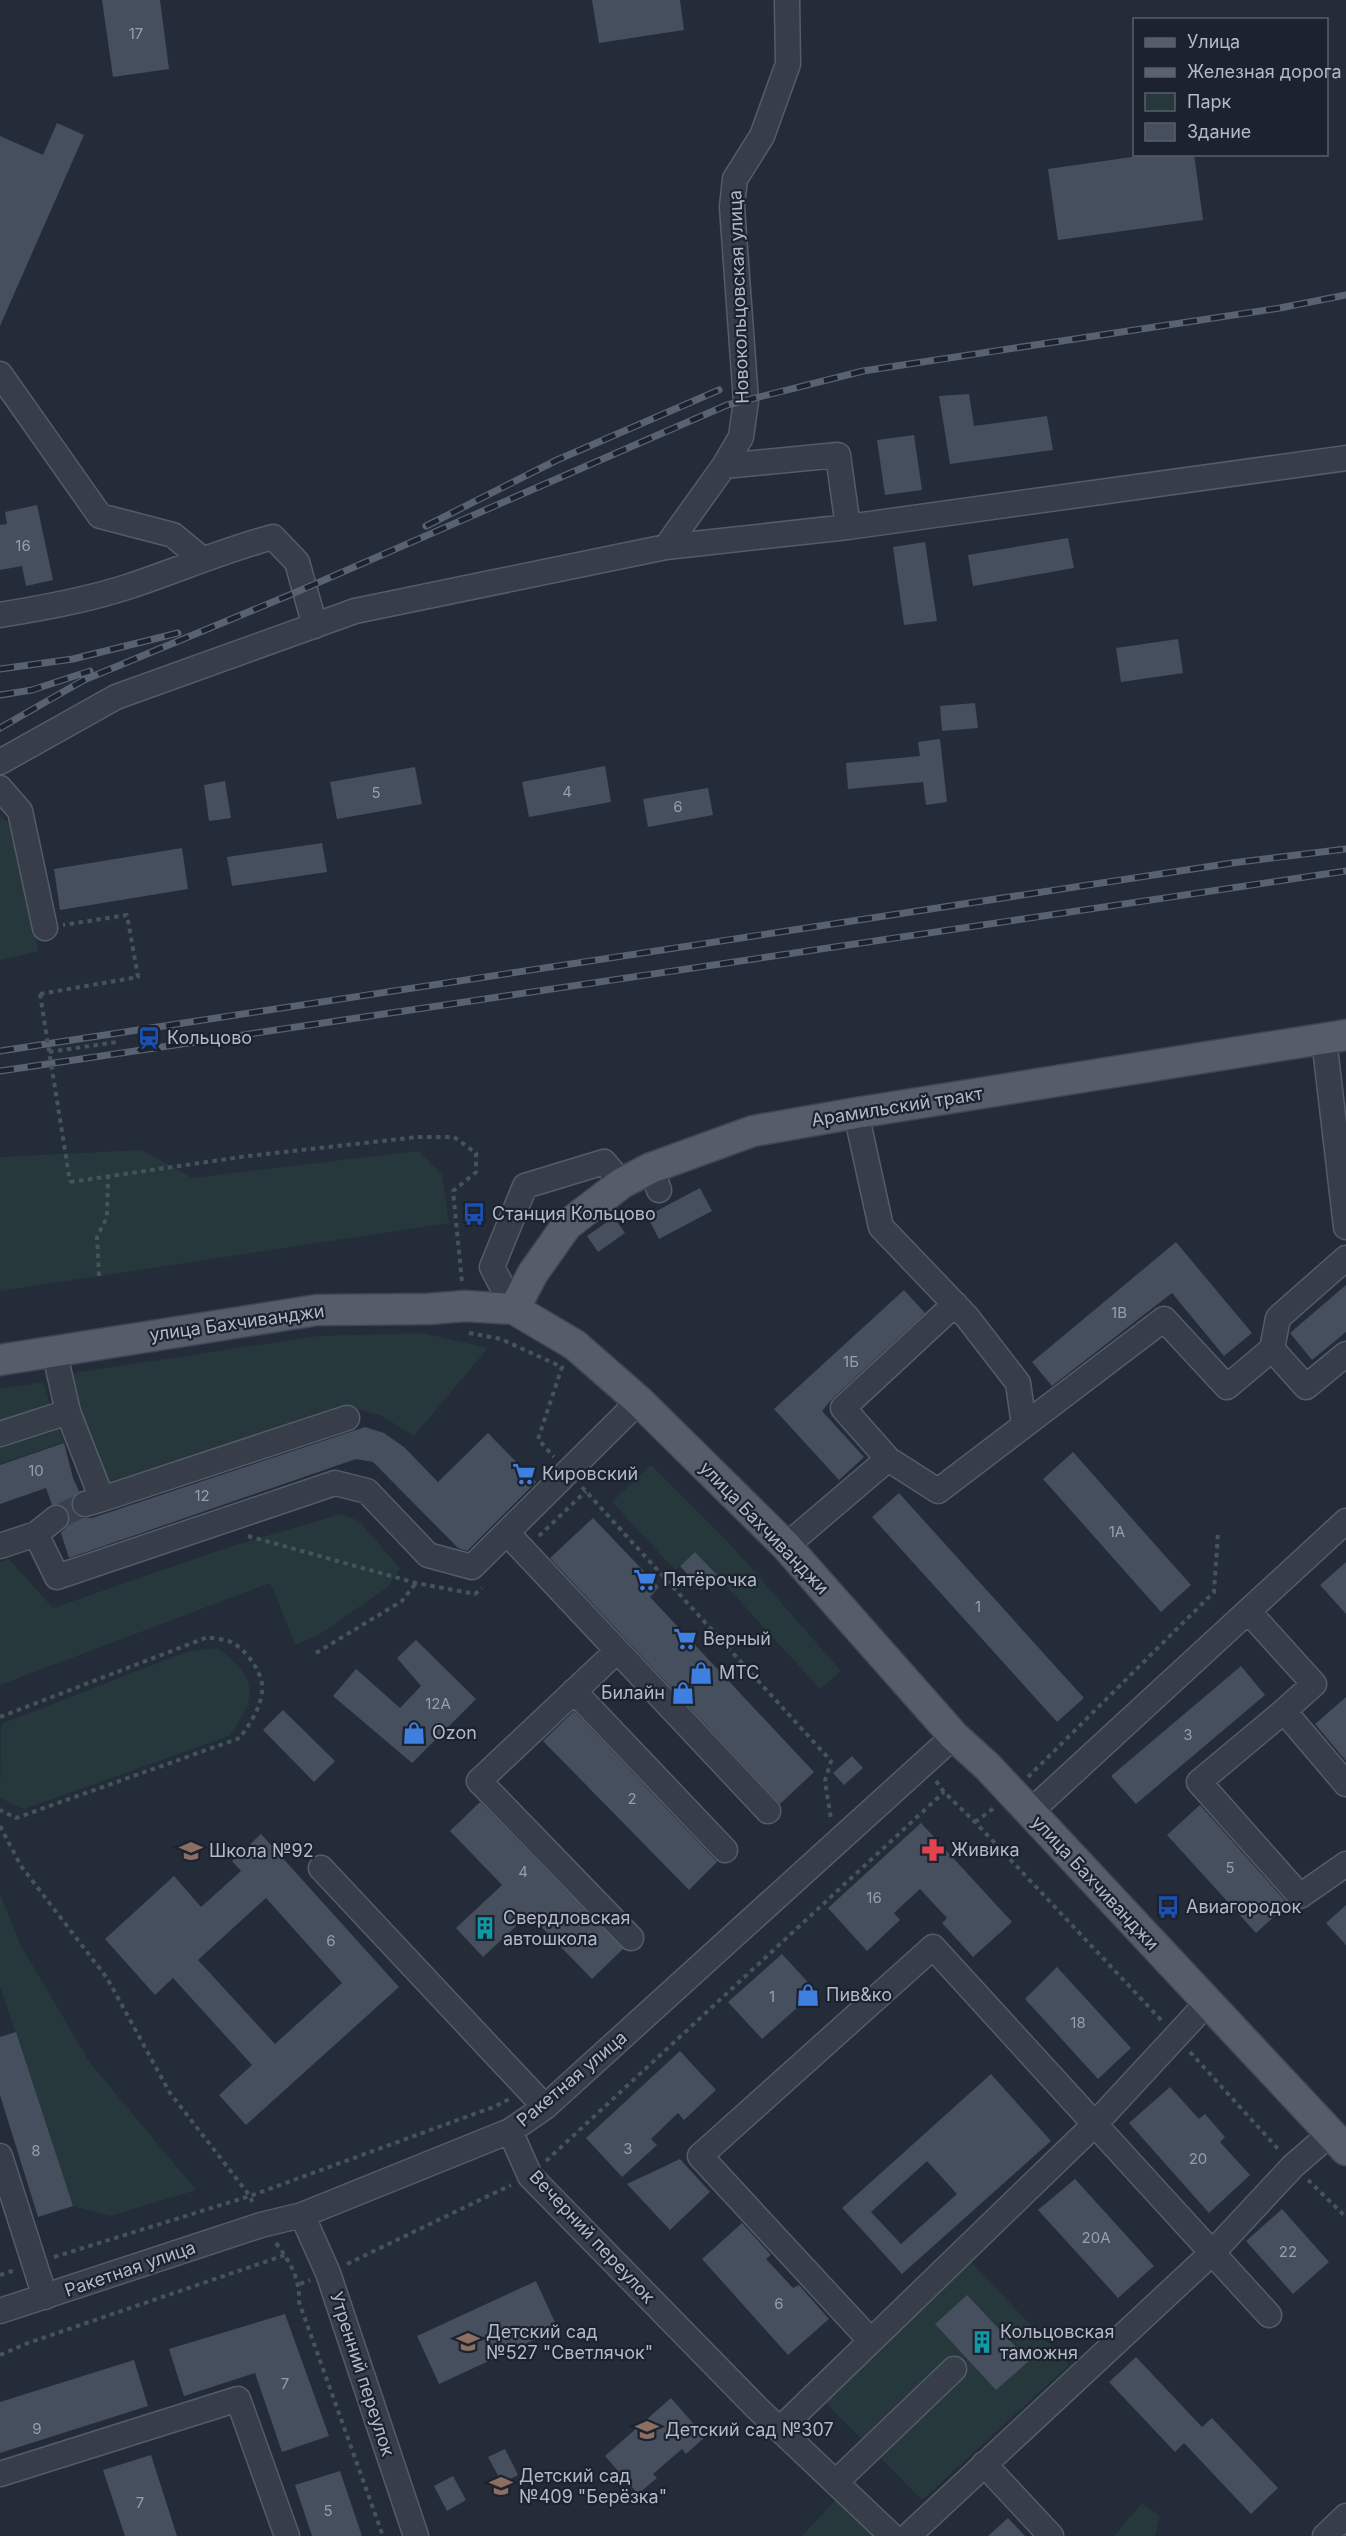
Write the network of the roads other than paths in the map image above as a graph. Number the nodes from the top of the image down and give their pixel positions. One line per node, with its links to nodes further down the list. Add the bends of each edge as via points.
1 (787, 0): 4 (street, Новокольцовская улица, via 788,64 762,136 735,179 732,207 746,401 741,437)
2 (0, 374): 7 (street, via 100,516 173,535)
3 (1346, 458): 5 (street)
4 (724, 466): 5 (street, via 838,455); 6 (street, Новокольцовская улица)
5 (848, 527): 6 (street)
6 (666, 547): 9 (street, via 355,612)
7 (202, 559): 8 (street, via 129,586); 9 (street, via 273,537 297,562)
8 (0, 615)
9 (315, 626): 10 (street, via 116,697)
10 (0, 762)
11 (0, 788): 12 (street, via 20,811)
12 (45, 928)
13 (1335, 1037): 14 (main road, Арамильский тракт); 16 (street)
14 (856, 1113): 15 (main road, Арамильский тракт, via 753,1131 655,1179); 18 (street, via 881,1227)
15 (622, 1183): 19 (main road, Арамильский тракт, via 567,1225 533,1273); 19 (street, via 604,1162 525,1186 492,1267)
16 (1346, 1227)
17 (1346, 1258): 20 (street, via 1278,1318)
18 (955, 1304): 27 (street, via 1018,1383); 29 (street, via 843,1408)
19 (514, 1309): 21 (main road, улица Бахчиванджи, via 465,1323 428,1309 317,1310); 24 (main road, улица Бахчиванджи, via 576,1345)
20 (1272, 1349): 22 (street, via 1306,1387); 27 (street, via 1227,1387 1164,1318)
21 (54, 1350): 23 (main road, улица Бахчиванджи); 25 (street)
22 (1346, 1353)
23 (0, 1360)
24 (639, 1401): 32 (street); 35 (main road, улица Бахчиванджи)
25 (68, 1412): 26 (street, via 94,1502); 28 (street)
26 (347, 1418)
27 (1024, 1425): 29 (street, via 938,1491)
28 (0, 1434)
29 (888, 1459): 35 (street)
30 (56, 1518): 33 (street)
31 (1346, 1521): 36 (street)
32 (507, 1533): 33 (street, via 472,1567 428,1555 367,1491 334,1483 57,1577); 37 (street)
33 (36, 1534): 34 (street)
34 (0, 1546)
35 (786, 1546): 40 (main road, улица Бахчиванджи)
36 (1248, 1611): 39 (street, via 1314,1684); 42 (street)
37 (617, 1651): 38 (street); 43 (street)
38 (574, 1691): 44 (street); 47 (street, via 479,1781)
39 (1284, 1711): 41 (street); 45 (street, via 1199,1782 1300,1896)
40 (954, 1736): 42 (main road, улица Бахчиванджи); 49 (street, Ракетная улица)
41 (1346, 1784)
42 (1021, 1803): 48 (main road, улица Бахчиванджи)
43 (768, 1812)
44 (725, 1850)
45 (1346, 1864)
46 (321, 1868): 49 (street)
47 (631, 1938)
48 (1207, 2004): 50 (street); 52 (main road, улица Бахчиванджи)
49 (545, 2107): 51 (street, Ракетная улица)
50 (1095, 2124): 55 (street); 59 (street); 59 (street, via 933,1947 700,2156)
51 (510, 2131): 54 (street, Ракетная улица); 61 (street, Вечерний переулок, via 530,2176 750,2416)
52 (1338, 2142): 55 (street, via 1293,2166)
53 (0, 2156): 56 (street)
54 (302, 2215): 56 (street, Ракетная улица); 67 (street, Утренний переулок, via 383,2414)
55 (1213, 2252): 58 (street); 62 (street)
56 (45, 2297): 57 (street, Ракетная улица)
57 (0, 2311)
58 (1269, 2315)
59 (871, 2341): 61 (street)
60 (954, 2369): 64 (street)
61 (780, 2429): 64 (street, Вечерний переулок)
62 (984, 2464): 69 (street); 70 (street)
63 (0, 2474): 66 (street, via 238,2399)
64 (836, 2482): 68 (street, Вечерний переулок)
65 (1346, 2516): 71 (street)
66 (286, 2536)
67 (416, 2536)
68 (892, 2536)
69 (908, 2536)
70 (1051, 2536)
71 (1325, 2536)

